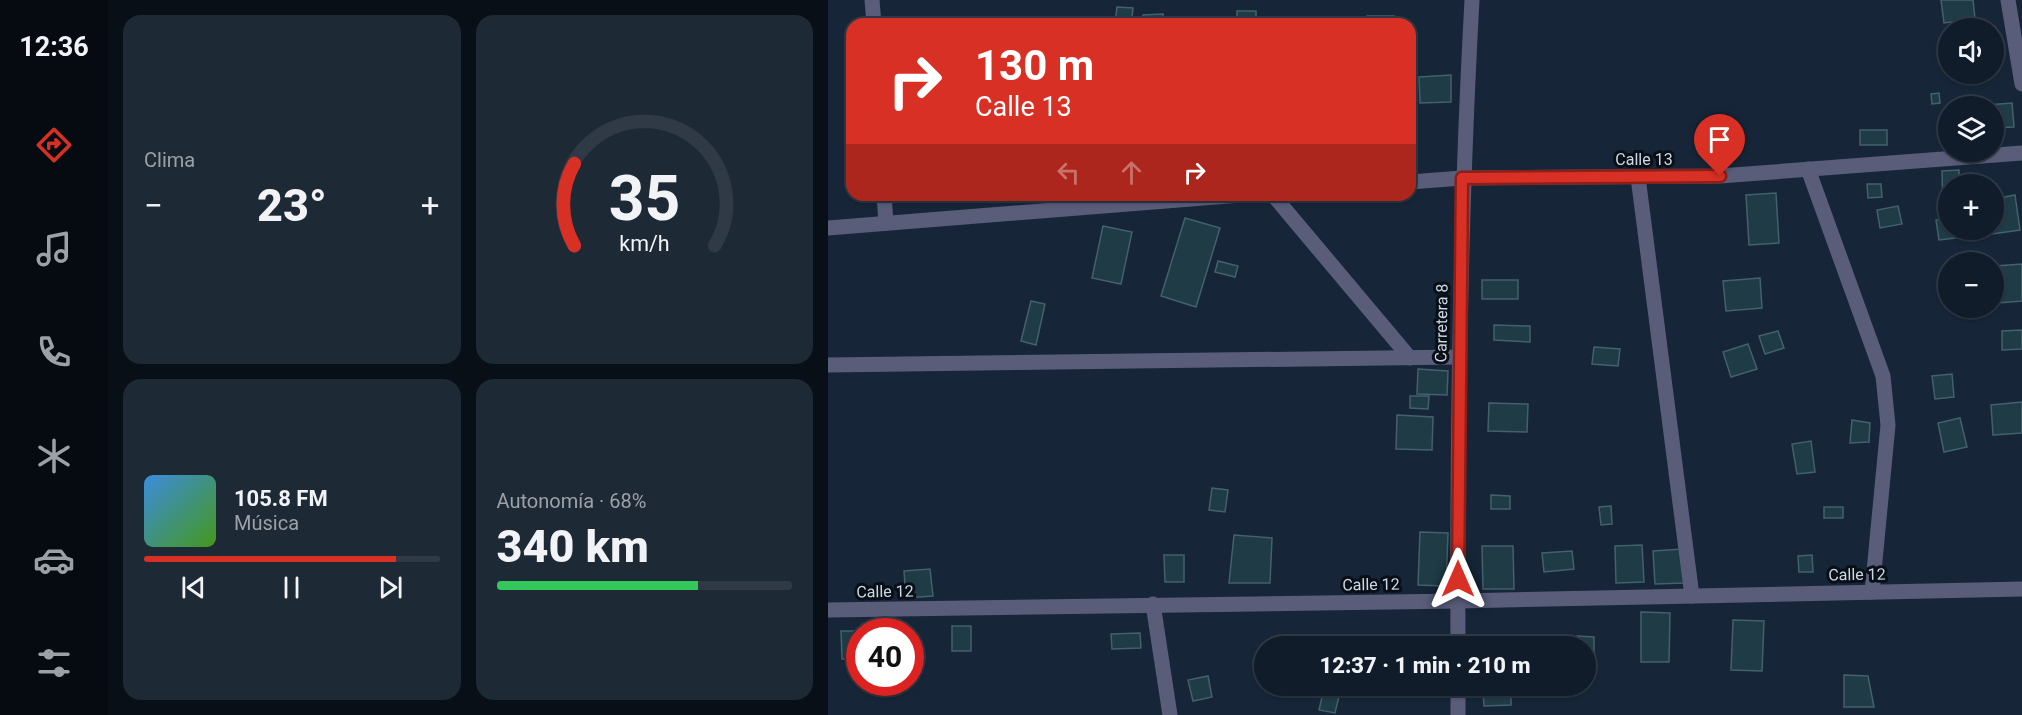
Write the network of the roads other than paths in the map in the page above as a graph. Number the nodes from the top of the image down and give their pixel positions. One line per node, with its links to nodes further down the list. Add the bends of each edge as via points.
1 (872, 0): 4 (street)
2 (1472, 0): 9 (street, Carretera 8)
3 (2008, 0): 5 (street)
4 (874, 18)
5 (2022, 84)
6 (2022, 153): 7 (street, Calle 13)
7 (1808, 170): 8 (street, Calle 13); 20 (street, via 1882,376 1888,425)
8 (1638, 177): 9 (street, Calle 13); 21 (street)
9 (1462, 178): 10 (street, Calle 13); 16 (street, Carretera 8)
10 (1416, 182)
11 (884, 201): 14 (street)
12 (1165, 201): 14 (street)
13 (1278, 201): 17 (street)
14 (886, 223): 15 (street)
15 (828, 228)
16 (1459, 357): 17 (street); 22 (street, Carretera 8)
17 (1410, 358): 18 (street)
18 (828, 365)
19 (2022, 589): 20 (street, Calle 12)
20 (1872, 592): 21 (street, Calle 12)
21 (1692, 596): 22 (street, Calle 12)
22 (1458, 601): 23 (street, Calle 12); 25 (street, Carretera 8)
23 (1153, 604): 24 (street, Calle 12); 27 (street)
24 (828, 610)
25 (1458, 636)
26 (1458, 696): 28 (street)
27 (1170, 715)
28 (1458, 715)

